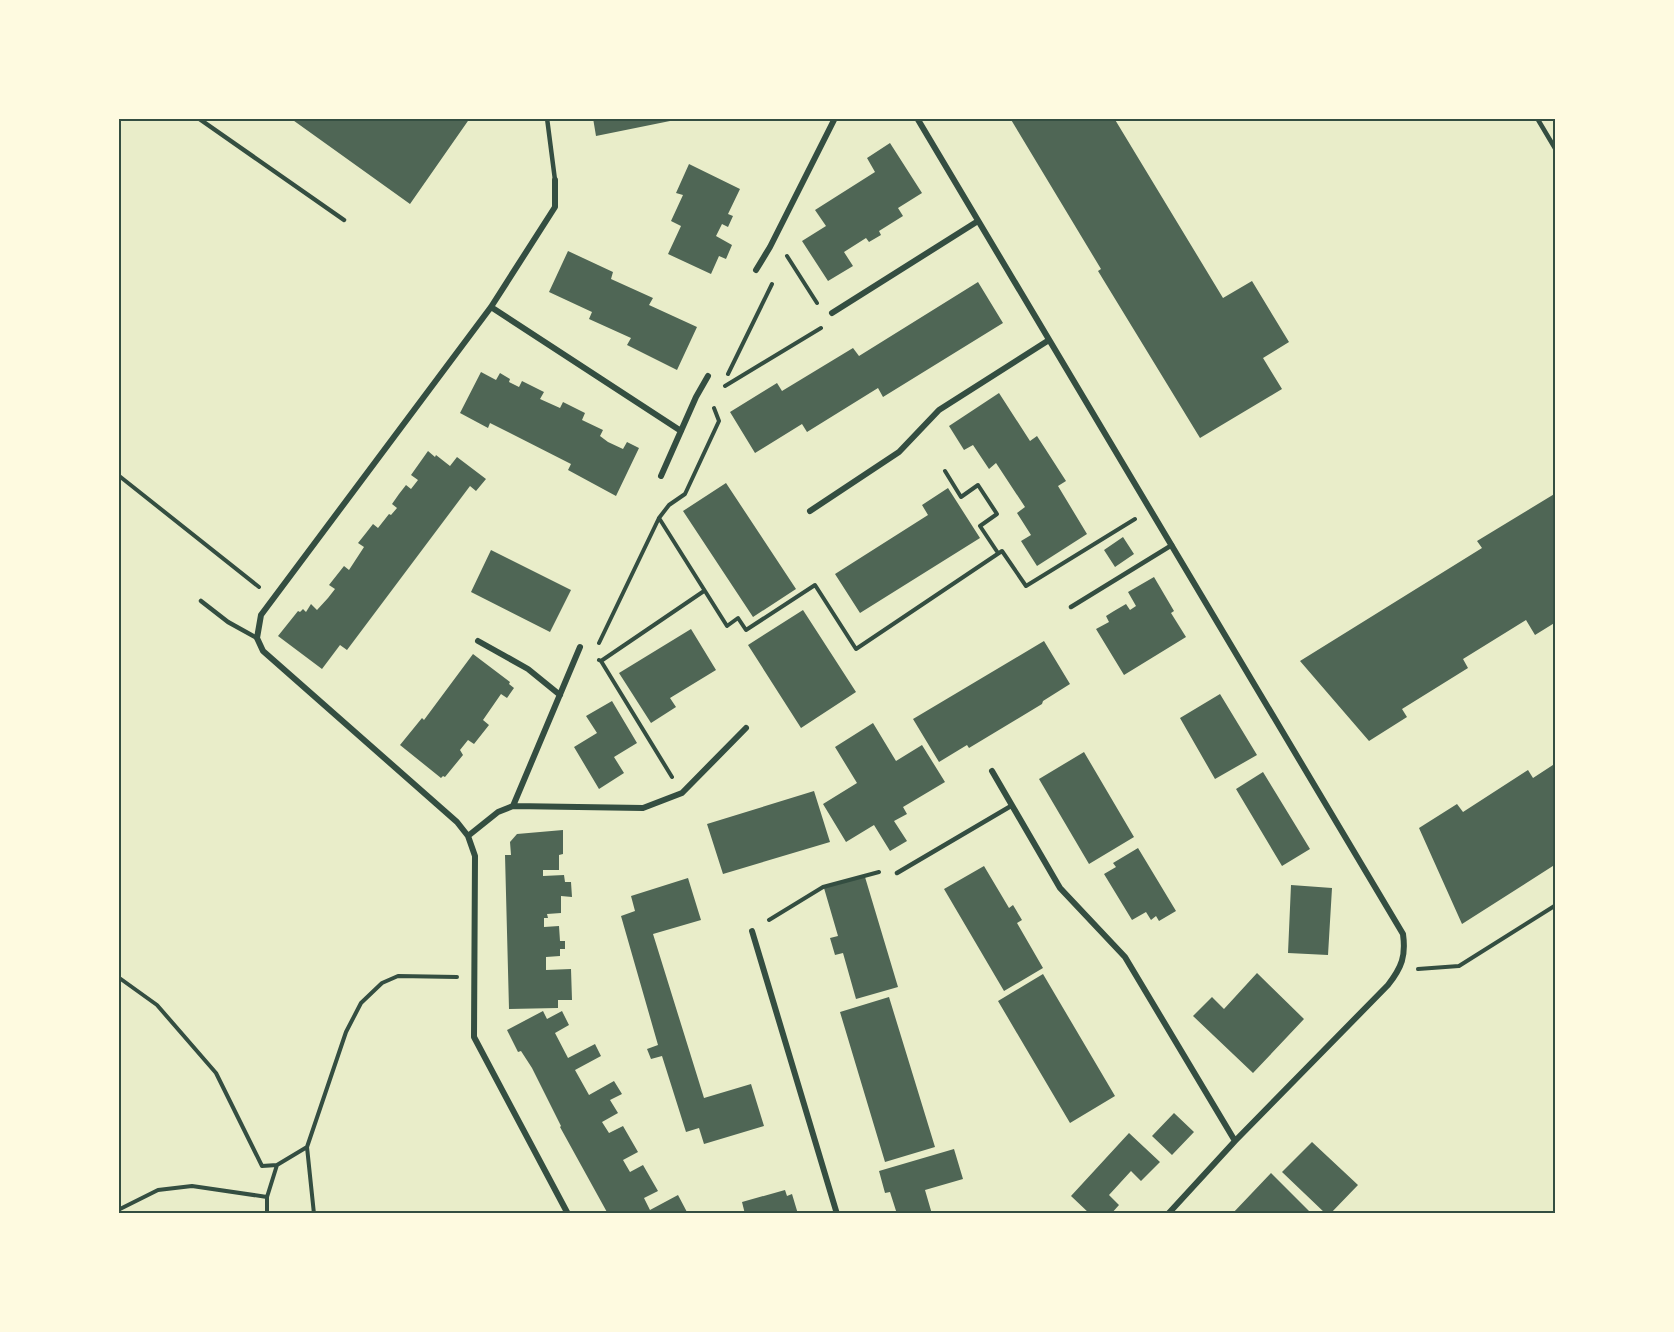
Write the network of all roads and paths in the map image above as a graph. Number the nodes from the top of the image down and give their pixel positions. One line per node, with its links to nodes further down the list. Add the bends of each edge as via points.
1 (198, 118): 8 (lane)
2 (547, 118): 7 (lane)
3 (835, 118): 10 (street)
4 (917, 118): 9 (street)
5 (1537, 118): 6 (lane)
6 (1556, 150)
7 (555, 180): 15 (street, via 555,207)
8 (344, 220)
9 (978, 221): 17 (street); 19 (street)
10 (770, 247): 11 (path); 13 (street)
11 (789, 259): 12 (path); 16 (path)
12 (781, 265)
13 (756, 270)
14 (776, 275): 18 (path, via 722,388)
15 (491, 307): 22 (street); 35 (street, via 261,615)
16 (820, 307)
17 (832, 313)
18 (830, 323)
19 (1049, 340): 26 (street); 27 (street, via 939,410 899,452)
20 (708, 376): 22 (street)
21 (713, 406): 28 (path, via 719,421 685,495)
22 (681, 431): 25 (street)
23 (945, 471): 30 (path, via 961,497 978,485 997,514 980,526)
24 (118, 475): 31 (path)
25 (661, 476)
26 (1151, 510): 29 (street); 30 (path, via 1026,586 1002,551)
27 (810, 511)
28 (659, 518): 32 (path); 38 (path)
29 (1172, 545): 34 (lane); 50 (street, via 1403,934 1405,949)
30 (998, 553): 32 (path, via 856,649 815,585 746,630 738,618 727,626)
31 (262, 590)
32 (704, 591): 39 (path)
33 (201, 601): 35 (lane)
34 (1071, 607)
35 (257, 638): 46 (street, via 263,651 457,822)
36 (478, 641): 40 (street, via 528,669)
37 (580, 649): 38 (path); 40 (street)
38 (592, 657): 39 (path)
39 (601, 661): 43 (path)
40 (560, 695): 44 (street)
41 (746, 728): 43 (street)
42 (992, 771): 45 (street)
43 (682, 793): 44 (street, via 643,808)
44 (513, 806): 46 (street, via 498,812)
45 (1011, 806): 47 (lane); 53 (street, via 1060,888 1125,957)
46 (468, 836): 52 (street, via 475,856)
47 (897, 873): 49 (path, via 871,873 823,887)
48 (1556, 904): 50 (path, via 1459,966)
49 (752, 930): 61 (street)
50 (1400, 970): 53 (street)
51 (118, 977): 55 (path, via 157,1005 216,1073 262,1166)
52 (476, 977): 54 (path, via 398,976 382,983 361,1003 345,1032); 60 (street, via 474,1037)
53 (1235, 1141): 62 (street)
54 (307, 1147): 55 (path); 59 (path)
55 (277, 1165): 56 (path)
56 (267, 1197): 57 (path, via 192,1186 158,1190); 58 (path)
57 (118, 1210)
58 (267, 1214)
59 (314, 1214)
60 (568, 1214)
61 (837, 1214)
62 (1168, 1214)

